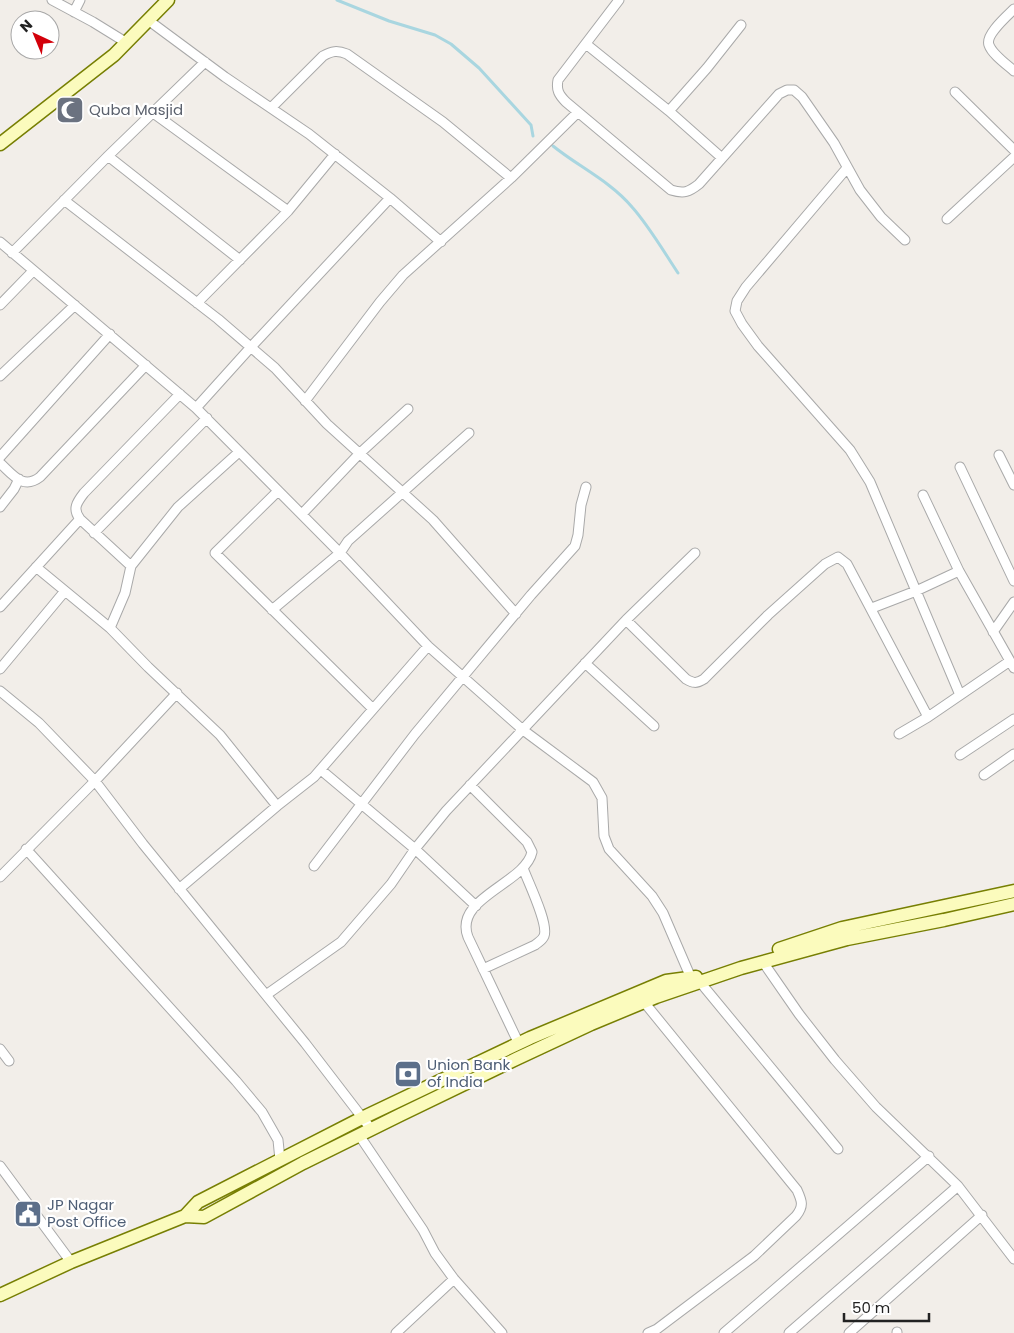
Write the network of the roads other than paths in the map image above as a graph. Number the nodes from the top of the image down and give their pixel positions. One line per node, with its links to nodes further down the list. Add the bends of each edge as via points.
1 (52, 0): 6 (street)
2 (80, 0): 6 (street)
3 (168, 0): 7 (main road)
4 (619, 0): 10 (street)
5 (1014, 9): 12 (street, via 988,40 993,50)
6 (74, 12): 9 (street)
7 (148, 20): 9 (main road); 11 (street)
8 (741, 26): 15 (street)
9 (127, 43): 18 (main road)
10 (586, 44): 15 (street); 17 (street, via 558,80 557,86 559,94)
11 (205, 62): 14 (street); 16 (street)
12 (1014, 71)
13 (955, 92): 19 (street)
14 (271, 108): 20 (street); 25 (street, via 323,56 338,50 443,122)
15 (669, 110): 23 (street)
16 (152, 112): 21 (street); 28 (street)
17 (578, 112): 23 (street, via 671,190 680,193 690,192); 25 (street)
18 (0, 144)
19 (1014, 150)
20 (335, 154): 26 (street); 28 (street)
21 (108, 156): 27 (street); 34 (street)
22 (1014, 156): 29 (street)
23 (722, 158): 24 (street, via 779,94 794,90 834,143)
24 (847, 168): 30 (street, via 881,218); 72 (street, via 746,287 735,311 758,346 850,450 870,482)
25 (511, 178): 32 (street)
26 (390, 198): 32 (street); 40 (street)
27 (64, 200): 33 (street); 36 (street)
28 (288, 211): 34 (street)
29 (947, 219)
30 (905, 240)
31 (0, 242): 33 (street)
32 (441, 242): 44 (street, via 403,275)
33 (12, 253): 35 (street)
34 (240, 260): 36 (street)
35 (33, 271): 37 (street); 38 (street)
36 (197, 302): 40 (street)
37 (0, 305)
38 (75, 305): 39 (street); 42 (street)
39 (110, 334): 41 (street); 52 (street)
40 (251, 347): 44 (street); 45 (street)
41 (146, 365): 43 (street); 55 (street, via 40,477 29,483)
42 (0, 376)
43 (180, 394): 45 (street); 63 (street, via 84,493 75,509)
44 (305, 401): 50 (street)
45 (196, 408): 47 (street)
46 (408, 409): 50 (street)
47 (207, 418): 49 (street); 64 (street)
48 (470, 434): 59 (street)
49 (239, 452): 58 (street); 67 (street, via 178,507)
50 (359, 454): 59 (street); 62 (street)
51 (999, 455): 56 (street)
52 (0, 457)
53 (0, 462): 55 (street)
54 (960, 467): 70 (street)
55 (19, 479): 61 (street)
56 (1014, 485)
57 (586, 487): 77 (street, via 575,546)
58 (278, 491): 62 (street); 76 (street, via 215,553)
59 (403, 492): 65 (street); 77 (street, via 434,520)
60 (923, 495): 69 (street)
61 (0, 507)
62 (302, 514): 65 (street)
63 (80, 518): 64 (street); 68 (street)
64 (94, 533): 67 (street)
65 (340, 552): 76 (street); 81 (street)
66 (695, 553): 78 (street)
67 (130, 566): 79 (street, via 125,594)
68 (36, 567): 71 (street); 74 (street)
69 (959, 571): 72 (street); 80 (street)
70 (1014, 581)
71 (65, 591): 79 (street); 84 (street)
72 (916, 591): 75 (street); 88 (street)
73 (1014, 602): 80 (street)
74 (0, 607)
75 (872, 608): 78 (street, via 847,564 838,557 831,560 698,683 686,679); 90 (street)
76 (272, 610): 89 (street)
77 (516, 614): 85 (street)
78 (626, 620): 82 (street)
79 (110, 628): 87 (street)
80 (993, 632): 83 (street)
81 (428, 646): 85 (street); 89 (street)
82 (585, 663): 92 (street); 93 (street)
83 (1012, 664): 88 (street)
84 (0, 669)
85 (463, 676): 93 (street); 101 (street)
86 (0, 691): 99 (street, via 39,723)
87 (177, 693): 99 (street); 102 (street, via 220,735)
88 (960, 696): 90 (street)
89 (373, 710): 97 (street)
90 (928, 717): 94 (street)
91 (1014, 719): 95 (street)
92 (654, 726)
93 (523, 730): 100 (street); 114 (street, via 593,782 602,798 604,836 609,850 652,896)
94 (899, 734)
95 (960, 754)
96 (1014, 754): 98 (street)
97 (321, 770): 101 (street); 102 (street)
98 (984, 775)
99 (95, 781): 103 (street); 108 (street)
100 (470, 785): 104 (street); 106 (street, via 530,847 530,859)
101 (362, 805): 104 (street); 105 (street)
102 (277, 806): 108 (street)
103 (26, 849): 107 (street); 125 (street, via 262,1112 278,1140)
104 (415, 849): 111 (street); 115 (street, via 391,884 342,942)
105 (314, 866)
106 (523, 868): 111 (street); 113 (street, via 544,920 544,935 535,945)
107 (0, 877)
108 (179, 889): 115 (street)
109 (1014, 891): 114 (main road, via 842,928)
110 (1014, 904): 112 (main road, via 847,939)
111 (476, 906): 113 (street, via 467,918 465,930)
112 (763, 962): 114 (main road); 124 (street, via 835,1060 876,1107)
113 (484, 968): 117 (street)
114 (696, 980): 116 (main road); 117 (main road, via 666,981); 123 (street)
115 (266, 995): 120 (street)
116 (644, 1002): 121 (main road); 136 (street, via 801,1200 801,1209 789,1224 754,1256)
117 (519, 1044): 120 (main road)
118 (0, 1049): 119 (street)
119 (9, 1060)
120 (362, 1118): 121 (street); 125 (main road)
121 (371, 1129): 122 (main road)
122 (359, 1135): 128 (main road, via 204,1217); 132 (street)
123 (838, 1149)
124 (929, 1156): 127 (street); 137 (street)
125 (280, 1160): 128 (main road, via 198,1202)
126 (0, 1166): 131 (street)
127 (958, 1186): 129 (street); 138 (street)
128 (185, 1216): 131 (main road)
129 (982, 1216): 130 (street); 139 (street)
130 (1014, 1259)
131 (71, 1262): 133 (main road)
132 (454, 1279): 134 (street); 135 (street)
133 (0, 1295)
134 (396, 1333)
135 (502, 1333)
136 (648, 1333)
137 (724, 1333)
138 (788, 1333)
139 (849, 1333)

